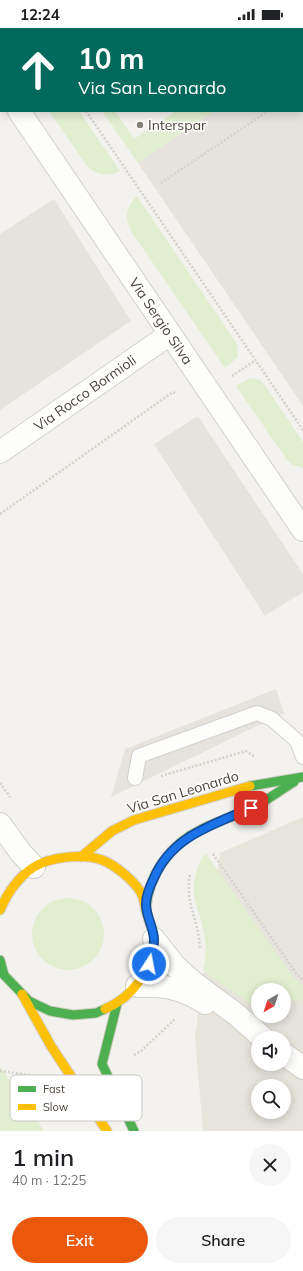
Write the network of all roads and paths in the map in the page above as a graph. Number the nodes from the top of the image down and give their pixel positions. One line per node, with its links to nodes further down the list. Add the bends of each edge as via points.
1 (20, 112): 5 (street, Via Sergio Silva)
2 (87, 112): 6 (path)
3 (267, 112): 4 (path)
4 (161, 183)
5 (170, 334): 7 (street, Via Sergio Silva); 9 (street, Via Rocco Bormioli)
6 (256, 360): 7 (path); 8 (path)
7 (209, 392): 10 (path, via 199,399 173,392); 11 (street, Via Sergio Silva)
8 (303, 430)
9 (0, 452)
10 (0, 514)
11 (303, 530)
12 (303, 757): 13 (lane, via 298,742 272,719 257,713 139,756)
13 (136, 778)
14 (303, 778): 17 (main road, Via San Leonardo, via 244,787 134,820 112,831); 21 (main road, Via San Leonardo, via 251,808 202,828 179,843 155,874 148,893)
15 (0, 824): 18 (street, via 21,853)
16 (211, 851): 25 (path)
17 (81, 857): 18 (main road, via 59,858); 21 (main road, via 102,860 123,873 140,891)
18 (26, 874): 19 (main road); 20 (main road, via 5,899)
19 (6, 879)
20 (0, 910)
21 (146, 914): 22 (main road)
22 (154, 939): 26 (main road, via 149,964); 30 (street, via 175,966)
23 (0, 960): 24 (main road)
24 (4, 975): 27 (main road); 28 (main road)
25 (303, 980)
26 (136, 986): 29 (main road); 31 (street, via 158,985 190,993)
27 (5, 988)
28 (22, 994): 29 (main road, via 29,1001 50,1011 73,1015 96,1013); 34 (main road)
29 (117, 1004): 35 (main road, via 102,1064)
30 (254, 1031)
31 (251, 1033)
32 (291, 1059): 33 (street)
33 (303, 1068)
34 (70, 1075)
35 (107, 1075)
36 (100, 1121): 38 (main road)
37 (129, 1121): 39 (main road)
38 (106, 1131)
39 (134, 1131)

